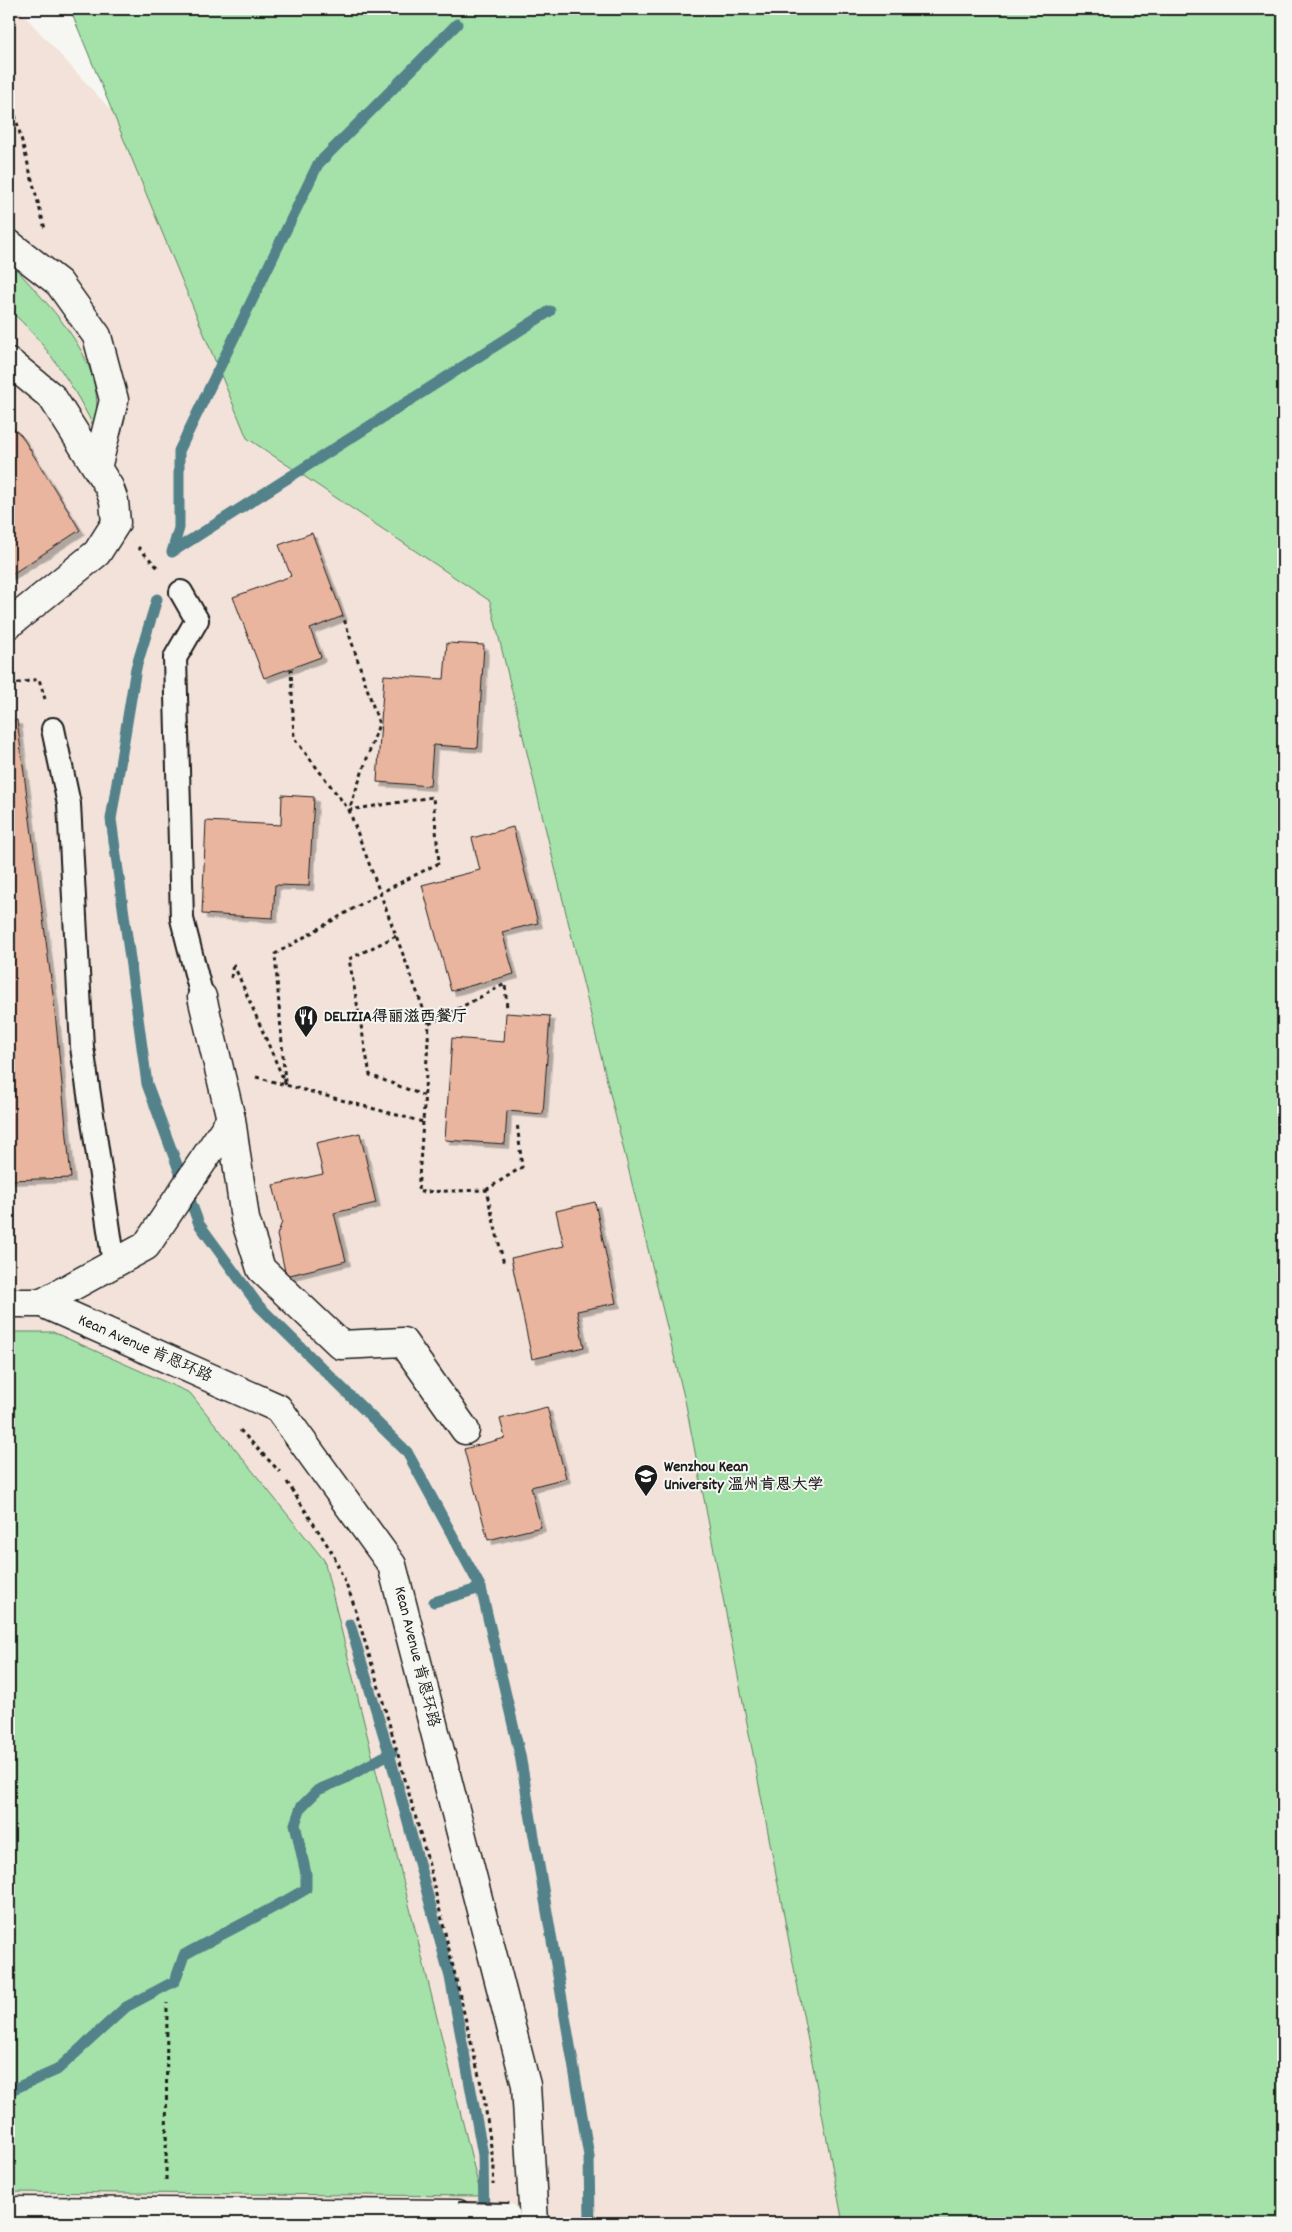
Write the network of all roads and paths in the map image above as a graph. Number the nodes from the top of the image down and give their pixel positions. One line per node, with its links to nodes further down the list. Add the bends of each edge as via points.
1 (9, 92): 3 (path)
2 (9, 244): 3 (street)
3 (59, 283): 5 (street, via 97,336 114,400)
4 (9, 362): 5 (street, via 52,398)
5 (97, 468): 6 (street, via 109,486)
6 (116, 523): 7 (path); 9 (street, via 97,553)
7 (180, 592): 16 (lane, via 197,620 175,658 182,920)
8 (343, 616): 13 (path, via 379,724)
9 (9, 624)
10 (291, 669): 13 (path, via 294,738)
11 (9, 685): 12 (path, via 39,679)
12 (53, 729): 26 (lane, via 69,804 82,1046)
13 (349, 810): 14 (path); 14 (path, via 433,797 440,863)
14 (380, 893): 15 (path); 20 (path, via 275,954)
15 (396, 936): 18 (path); 21 (path, via 349,959 370,1075)
16 (202, 997): 19 (street)
17 (508, 1008): 18 (path, via 505,984)
18 (430, 1024): 21 (path)
19 (219, 1067): 20 (path); 22 (street)
20 (286, 1085): 23 (path)
21 (424, 1096): 23 (path)
22 (231, 1121): 26 (street, via 146,1246); 31 (street, via 245,1219 261,1269 341,1345 403,1342)
23 (423, 1122): 25 (path, via 418,1192)
24 (518, 1122): 25 (path, via 522,1167)
25 (486, 1190): 27 (path)
26 (114, 1264): 29 (street)
27 (504, 1264)
28 (9, 1303): 29 (street, Kean Avenue 肯恩环路)
29 (42, 1303): 36 (street, Kean Avenue 肯恩环路, via 278,1408 392,1565 526,2086)
30 (235, 1425): 36 (path, via 282,1474 333,1554 352,1599 428,1861 484,2097 494,2168)
31 (466, 1430)
32 (167, 2003): 34 (path)
33 (9, 2211): 34 (street)
34 (166, 2212): 35 (street)
35 (458, 2214): 36 (lane, bridge)
36 (517, 2217)

